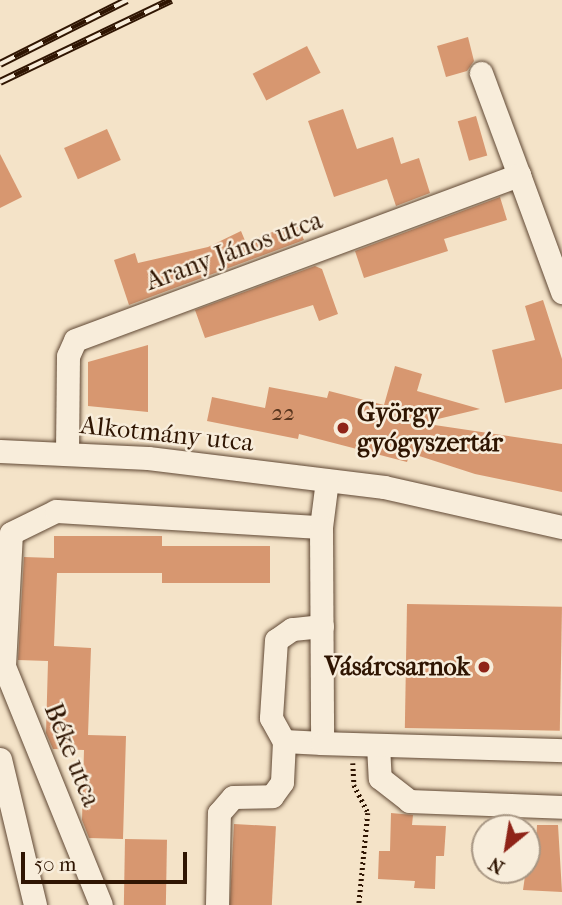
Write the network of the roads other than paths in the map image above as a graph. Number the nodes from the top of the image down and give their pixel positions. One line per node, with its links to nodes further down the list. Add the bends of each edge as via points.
1 (481, 73): 2 (street)
2 (519, 175): 3 (street); 5 (street, Arany János utca, via 75,340 68,356)
3 (562, 292)
4 (0, 451): 5 (street, Alkotmány utca)
5 (67, 452): 6 (street, Alkotmány utca)
6 (327, 480): 7 (street); 8 (street, Alkotmány utca)
7 (321, 527): 9 (street); 10 (street, Béke utca, via 55,511 11,533)
8 (562, 527)
9 (322, 626): 11 (street, via 292,629 276,640 271,718); 12 (street)
10 (2, 667): 18 (street, Béke utca)
11 (284, 741): 12 (street); 19 (street, via 282,782 272,796 233,797 219,813)
12 (322, 743): 13 (street)
13 (378, 745): 14 (street); 16 (street, via 380,778 410,801)
14 (562, 750)
15 (0, 760): 17 (street)
16 (562, 807)
17 (35, 905)
18 (101, 905)
19 (216, 905)

